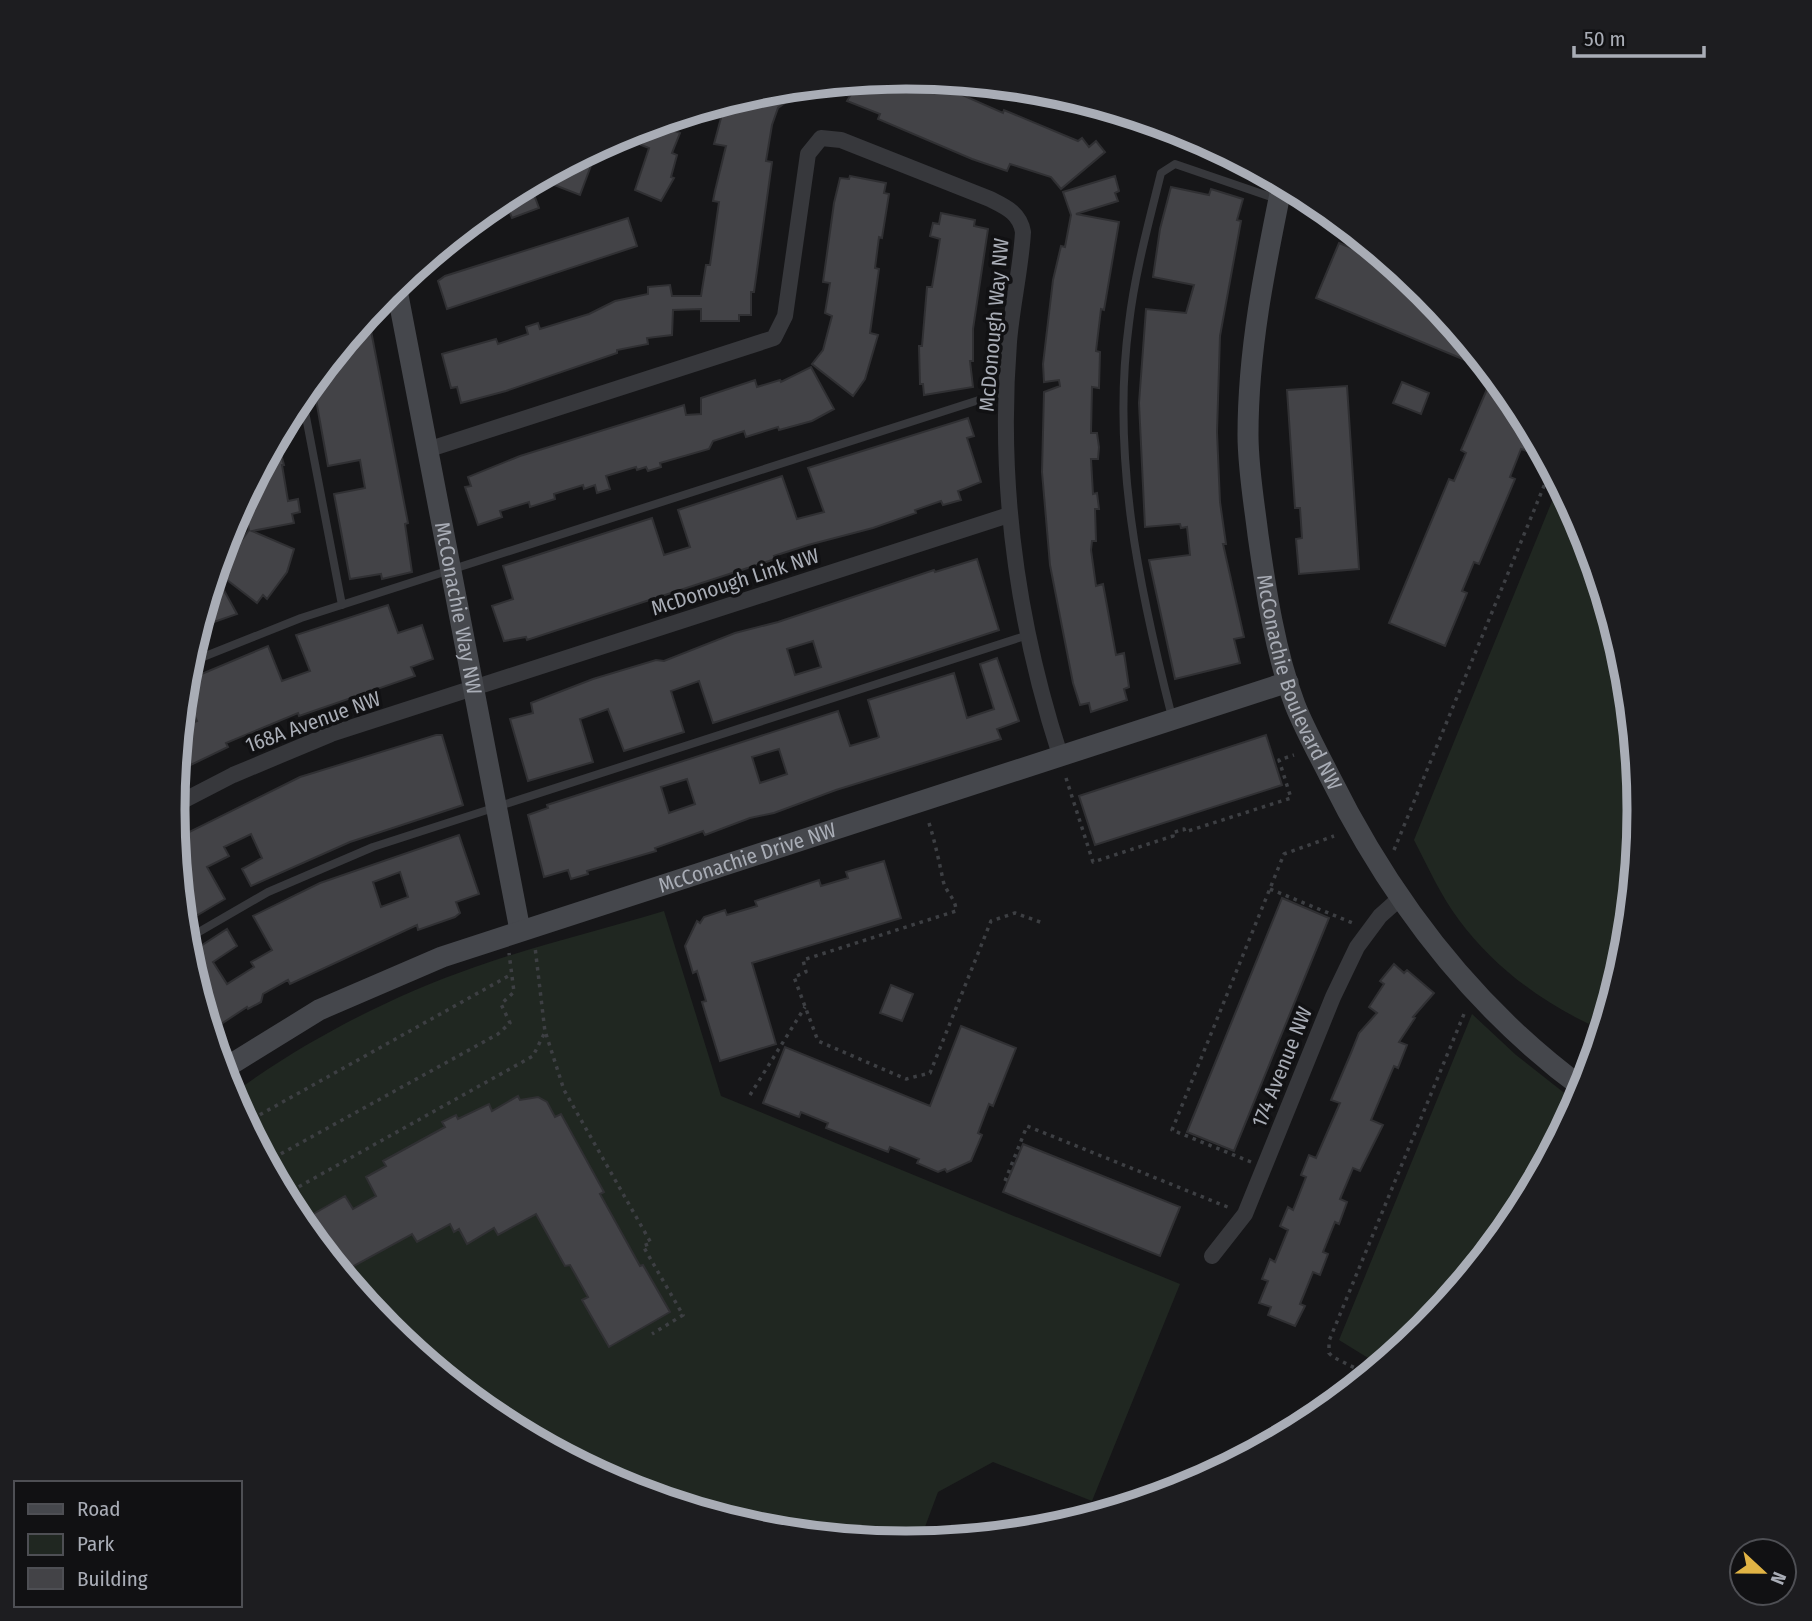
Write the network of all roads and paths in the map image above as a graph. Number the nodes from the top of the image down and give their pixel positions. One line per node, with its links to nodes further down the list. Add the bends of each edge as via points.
1 (1272, 189): 15 (lane, via 1175,164 1161,173 1137,272 1123,381 1129,509 1150,635)
2 (1280, 194): 13 (street, McConachie Boulevard NW, via 1253,345 1248,438 1262,565)
3 (399, 298): 6 (street, McConachie Way NW)
4 (1007, 391): 6 (street, McDonough Way NW, via 1021,220 1010,208 990,199 841,141 821,138 808,154 785,316 774,338); 8 (street, McDonough Way NW); 9 (lane)
5 (305, 412): 10 (lane)
6 (430, 449): 9 (street, McConachie Way NW)
7 (1547, 479): 23 (path)
8 (1009, 515): 11 (street, McDonough Way NW); 14 (street, McDonough Link NW)
9 (451, 569): 10 (lane); 14 (street, McConachie Way NW)
10 (342, 605): 12 (lane)
11 (1028, 635): 16 (street, McDonough Way NW); 20 (lane)
12 (202, 656)
13 (1288, 682): 15 (street, McConachie Drive NW); 25 (street, McConachie Boulevard NW, via 1366,848)
14 (474, 688): 19 (street, 168A Avenue NW, via 284,752); 20 (street, McConachie Way NW)
15 (1173, 719): 16 (street, McConachie Drive NW)
16 (1060, 755): 28 (street, McConachie Drive NW)
17 (1294, 755): 18 (path, via 1279,760 1291,798 1093,862)
18 (1066, 778)
19 (185, 800)
20 (498, 806): 28 (street, McConachie Way NW); 29 (lane, via 315,870)
21 (929, 823): 33 (path, via 943,882 956,902 956,911 803,960 806,972 794,977)
22 (1334, 836): 24 (path, via 1284,854)
23 (1394, 850)
24 (1270, 889): 27 (path); 41 (path, via 1172,1130)
25 (1399, 899): 37 (street, McConachie Boulevard NW, via 1475,993); 45 (street, 174 Avenue NW, via 1357,947 1245,1214)
26 (1043, 923): 33 (path, via 1015,913 991,921 930,1073 906,1079 818,1041)
27 (1357, 925)
28 (520, 930): 36 (street, McConachie Drive NW, via 363,989 319,1010)
29 (196, 934)
30 (534, 947): 35 (path)
31 (509, 953): 32 (path)
32 (512, 974): 39 (path); 40 (path, via 514,992 501,1004 510,1023 498,1034)
33 (805, 1007): 38 (path)
34 (1464, 1014): 47 (path, via 1329,1341 1333,1357)
35 (545, 1032): 43 (path, via 533,1056); 46 (path, via 564,1090 651,1243 643,1246 683,1315)
36 (231, 1064)
37 (1574, 1081)
38 (750, 1095)
39 (254, 1118)
40 (274, 1158)
41 (1254, 1163)
42 (1005, 1181): 44 (path, via 1027,1126)
43 (293, 1190)
44 (1231, 1208)
45 (1212, 1256)
46 (652, 1334)
47 (1360, 1371)

